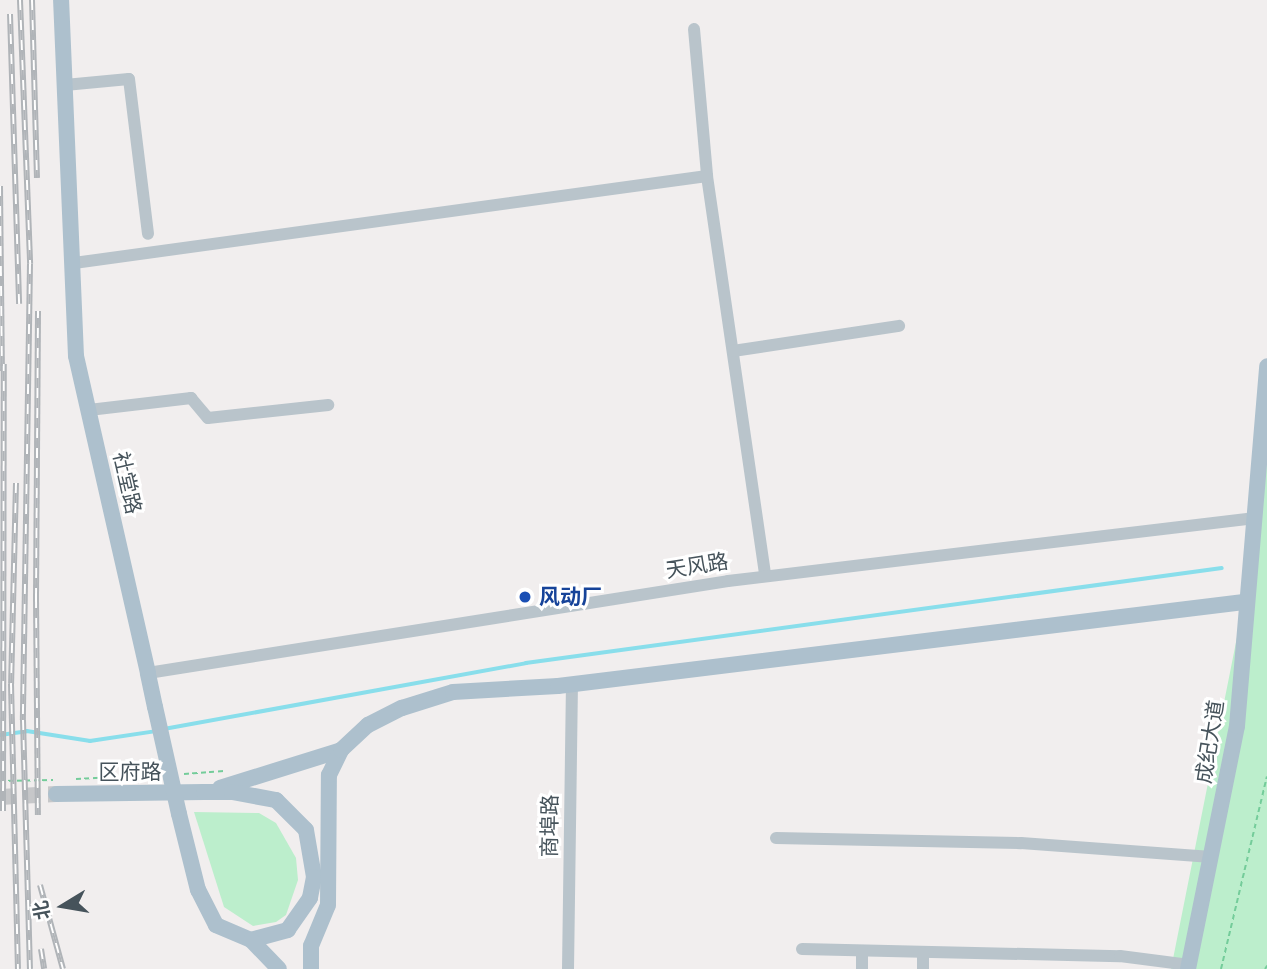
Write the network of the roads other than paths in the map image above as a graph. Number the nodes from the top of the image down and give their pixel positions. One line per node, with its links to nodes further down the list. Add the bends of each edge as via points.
1 (61, 0): 3 (main road, 社堂路)
2 (694, 29): 4 (street)
3 (65, 85): 5 (street, via 129,79); 6 (main road, 社堂路)
4 (707, 176): 6 (street); 8 (street)
5 (148, 234)
6 (74, 262): 11 (main road, 社堂路, via 76,356)
7 (899, 326): 8 (street)
8 (733, 351): 14 (street)
9 (1267, 366): 13 (main road, 成纪大道)
10 (328, 405): 11 (street, via 208,418 191,398)
11 (89, 410): 16 (main road, 社堂路)
12 (1267, 487): 13 (main road, 成纪大道)
13 (1255, 518): 14 (street, 天风路); 15 (main road, 成纪大道)
14 (765, 576): 16 (street, 天风路)
15 (1244, 602): 17 (main road); 22 (main road, 成纪大道, via 1237,726)
16 (149, 673): 24 (main road, 社堂路, via 204,909 232,936)
17 (572, 684): 18 (main road, via 453,692 379,719); 32 (street, 商埠路)
18 (341, 750): 19 (main road); 25 (main road, via 329,775 326,797 328,905)
19 (204, 792): 20 (main road, 区府路); 23 (main road, via 256,794 293,813 306,830 314,877)
20 (56, 794)
21 (776, 838): 22 (street, via 1021,843)
22 (1211, 857): 29 (main road, 成纪大道)
23 (301, 916): 24 (main road, via 288,930); 25 (main road)
24 (251, 940): 30 (main road, 社堂路)
25 (311, 946): 31 (main road)
26 (802, 949): 27 (street)
27 (862, 951): 28 (street); 33 (street)
28 (923, 953): 29 (street, via 1120,957); 34 (street)
29 (1188, 967)
30 (279, 969)
31 (311, 969)
32 (568, 969)
33 (862, 969)
34 (923, 969)

